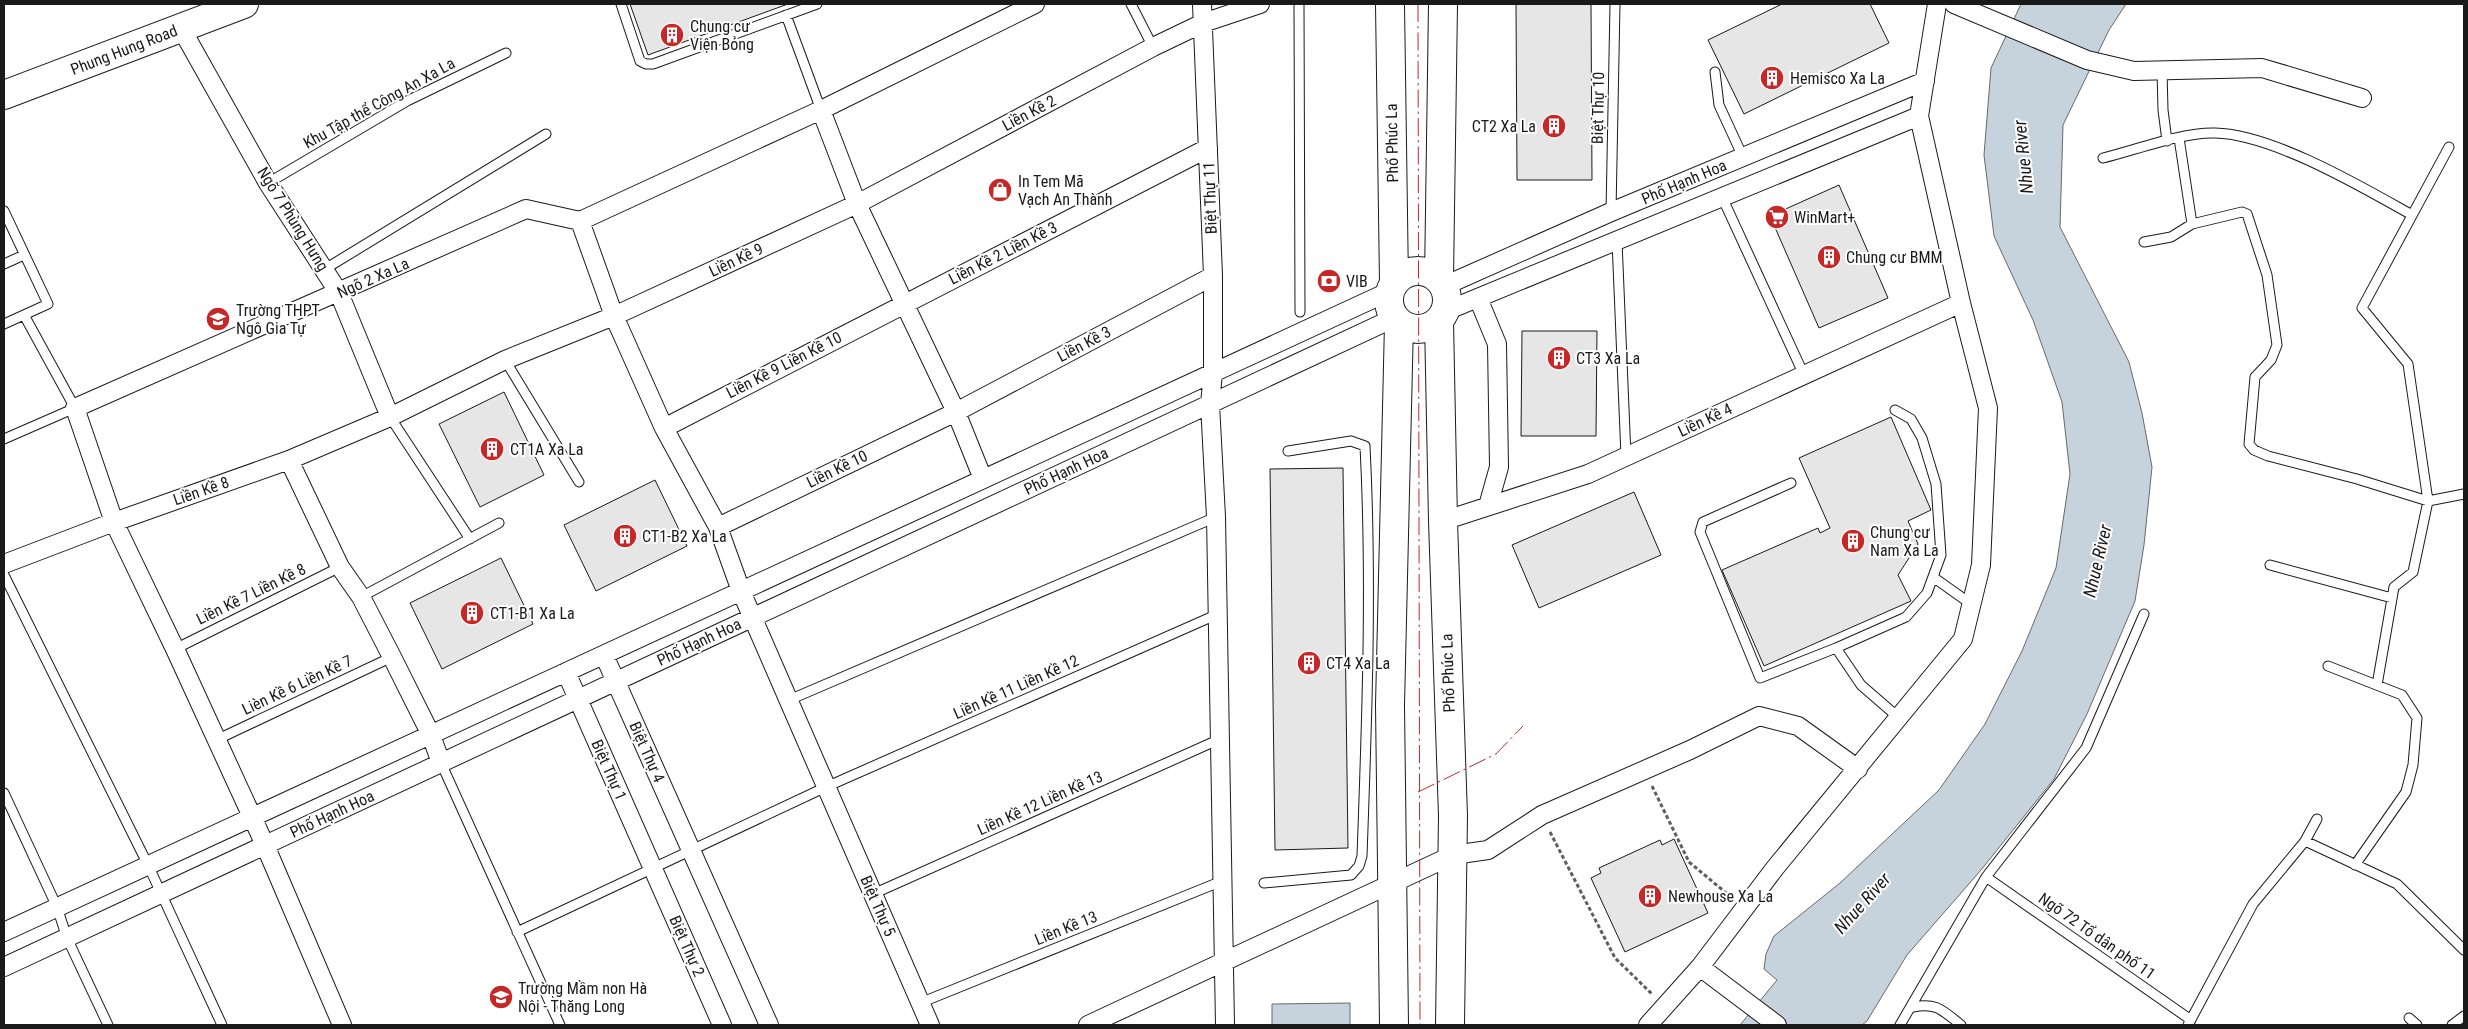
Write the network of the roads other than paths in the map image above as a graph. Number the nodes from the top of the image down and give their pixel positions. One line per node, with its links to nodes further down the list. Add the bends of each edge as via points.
1 (244, 4): 16 (main road, Phung Hung Road)
2 (621, 4): 14 (lane, via 640,61 646,64)
3 (817, 4): 14 (lane)
4 (1035, 4): 24 (street)
5 (1131, 4): 17 (lane)
6 (1202, 4): 15 (street, Biệt Thự 11)
7 (1260, 4): 15 (street, Liền Kề 2)
8 (1299, 4): 53 (lane)
9 (1390, 4): 47 (main road, Phố Phúc La)
10 (1443, 4): 50 (main road, Phố Phúc La)
11 (1615, 4): 37 (lane, Biệt Thự 10)
12 (1937, 4): 21 (street)
13 (1954, 4): 19 (street, via 2087,60 2134,71)
14 (786, 15): 24 (lane)
15 (1203, 23): 17 (street, Liền Kề 2); 30 (street, Biệt Thự 11)
16 (181, 28): 22 (main road, Phung Hung Road); 33 (street, Ngõ 7 Phùng Hưng)
17 (1154, 47): 35 (street, Liền Kề 2)
18 (506, 53): 33 (lane, Khu Tập thể Công An Xa La, via 407,101)
19 (2162, 70): 23 (street, via 2262,68); 28 (lane)
20 (1715, 72): 31 (lane, via 1719,105)
21 (1925, 81): 25 (street); 31 (street, Phố Hạnh Hoa)
22 (4, 95)
23 (2362, 98)
24 (821, 110): 35 (street); 39 (street)
25 (1919, 116): 34 (street, Phố Hạnh Hoa); 52 (street)
26 (546, 134): 45 (lane)
27 (2179, 138): 28 (lane); 38 (lane, via 2214,133 2249,139 2324,169); 40 (lane)
28 (2167, 142): 32 (lane)
29 (2449, 147): 38 (lane)
30 (1208, 148): 46 (street, Biệt Thự 11); 51 (street, Liền Kề 2 Liền Kề 3)
31 (1743, 157): 37 (street, Phố Hạnh Hoa)
32 (2103, 158)
33 (268, 183): 45 (street, Ngõ 7 Phùng Hưng)
34 (1722, 197): 41 (street, Phố Hạnh Hoa); 60 (lane)
35 (856, 204): 51 (street); 55 (street, Liền Kề 9)
36 (4, 211): 43 (lane)
37 (1611, 212): 50 (street, Phố Hạnh Hoa)
38 (2412, 215): 75 (lane, via 2362,308 2408,364)
39 (580, 221): 48 (street, Ngõ 2 Xa La, via 526,209); 55 (street)
40 (2192, 224): 42 (lane, via 2171,237); 75 (lane, via 2242,212 2247,214 2267,275 2277,345 2271,360 2255,377 2249,444 2254,450)
41 (1617, 241): 49 (street, Phố Hạnh Hoa); 69 (lane)
42 (2144, 242)
43 (24, 254): 44 (lane); 54 (lane, via 48,304)
44 (4, 264)
45 (325, 269): 48 (street, Ngõ 7 Phùng Hưng)
46 (1213, 276): 59 (street, Biệt Thự 11); 64 (street, Liền Kề 3)
47 (1392, 287): 50 (main road, via 1400,275 1421,270 1431,273); 56 (main road, via 1390,310); 59 (street, Phố Hạnh Hoa)
48 (338, 293): 62 (street, Ngõ 2 Xa La); 65 (street, Ngõ 7 Phùng Hưng)
49 (1478, 298): 50 (street, Phố Hạnh Hoa); 76 (street, via 1496,344 1499,467)
50 (1442, 299): 56 (main road, via 1430,327 1420,330 1409,328); 78 (main road, Phố Phúc La)
51 (905, 303): 64 (street); 66 (street, Liền Kề 9 Liền Kề 10)
52 (1961, 303): 60 (street, Liền Kề 4); 91 (street, via 1988,408 1981,565)
53 (1300, 312)
54 (24, 315): 57 (lane); 62 (lane)
55 (614, 316): 58 (street, Liền Kề 9); 66 (street)
56 (1397, 320): 61 (street, Phố Hạnh Hoa); 99 (main road)
57 (4, 324)
58 (504, 360): 65 (street, Liền Kề 8); 72 (lane)
59 (1213, 373): 61 (street, Biệt Thự 11); 71 (street, Phố Hạnh Hoa)
60 (1804, 374): 69 (street, Liền Kề 4)
61 (1210, 404): 77 (street, Biệt Thự 11); 94 (street, Phố Hạnh Hoa)
62 (75, 408): 67 (lane, Ngõ 2 Xa La); 79 (street)
63 (1895, 410): 87 (lane, via 1911,418 1922,438 1936,484 1941,555)
64 (956, 412): 71 (street); 81 (street, Liền Kề 10)
65 (390, 417): 70 (street, Liền Kề 8); 82 (lane)
66 (664, 428): 81 (street)
67 (4, 439)
68 (1288, 451): 99 (lane, via 1351,441 1365,446)
69 (1626, 456): 76 (street, Liền Kề 4, via 1588,474)
70 (289, 460): 79 (street, Liền Kề 8); 85 (street)
71 (983, 479): 88 (street, Phố Hạnh Hoa)
72 (579, 482)
73 (1790, 483): 96 (lane, via 1703,522 1700,532 1760,678)
74 (2464, 494): 75 (lane)
75 (2428, 501): 90 (lane, via 2413,572 2394,587)
76 (1488, 506): 78 (street, Liền Kề 4)
77 (1216, 517): 92 (street, Biệt Thự 11); 105 (lane)
78 (1443, 521): 119 (main road, Phố Phúc La)
79 (114, 522): 83 (street, Liền Kề 8); 95 (street)
80 (499, 523): 82 (lane)
81 (718, 527): 88 (street)
82 (470, 538): 89 (lane)
83 (4, 564)
84 (2270, 565): 90 (lane)
85 (340, 567): 89 (street); 95 (lane, Liền Kề 7 Liền Kề 8)
86 (4, 575): 120 (lane)
87 (1933, 577): 91 (lane); 96 (lane, via 1927,593 1906,617)
88 (741, 591): 94 (street); 97 (street, Phố Hạnh Hoa)
89 (361, 597): 98 (street)
90 (2392, 598): 103 (lane)
91 (1971, 604): 106 (street, via 1962,639)
92 (1218, 614): 108 (street, Biệt Thự 11); 112 (lane, Liền Kề 11 Liền Kề 12)
93 (2144, 614): 123 (lane, via 2086,748)
94 (752, 617): 102 (street, Phố Hạnh Hoa); 105 (street)
95 (175, 648): 109 (street)
96 (1836, 648): 106 (lane, via 1861,685)
97 (604, 655): 101 (street, Phố Hạnh Hoa); 102 (street, Biệt Thự 4)
98 (392, 657): 107 (street); 109 (lane, Lièn Kề 6 Liền Kề 7)
99 (1380, 661): 125 (lane, via 1359,866 1351,874); 126 (main road)
100 (2328, 666): 103 (lane)
101 (566, 672): 104 (street, Biệt Thự 1); 107 (street, Phố Hạnh Hoa)
102 (615, 682): 104 (street, Phố Hạnh Hoa); 118 (street, Biệt Thự 4)
103 (2377, 684): 121 (lane, via 2402,695 2417,718 2413,765 2406,792)
104 (578, 699): 110 (street, Phố Hạnh Hoa); 122 (street, Biệt Thự 1)
105 (789, 700): 112 (street)
106 (1899, 718): 111 (street)
107 (430, 734): 110 (street); 114 (street, Phố Hạnh Hoa)
108 (1220, 739): 124 (street, Biệt Thự 11); 128 (lane, Liền Kề 12 Liền Kề 13)
109 (216, 740): 114 (street)
110 (442, 763): 117 (street, Phố Hạnh Hoa); 131 (lane)
111 (1858, 769): 119 (street, via 1798,726 1759,716 1542,815 1488,850); 136 (street, via 1775,868)
112 (826, 787): 118 (lane, Liền Kề 11 Liền Kề 12); 128 (street, Biệt Thự 5)
113 (4, 793): 129 (lane)
114 (252, 817): 117 (street); 120 (street, Phố Hạnh Hoa)
115 (2316, 819): 116 (lane)
116 (2305, 841): 121 (lane); 141 (lane, via 2253,904)
117 (265, 845): 127 (street, Phố Hạnh Hoa); 144 (street)
118 (690, 849): 122 (lane, Liền Kề 11 Liền Kề 12); 147 (street)
119 (1452, 855): 126 (street); 152 (main road, Phố Phúc La)
120 (148, 865): 127 (lane); 129 (street, Phố Hạnh Hoa)
121 (2355, 866): 133 (lane, via 2397,884)
122 (652, 868): 131 (lane, Liền Kề 11 Liền Kề 12); 146 (street, Biệt Thự 2)
123 (1986, 877): 138 (lane); 141 (lane, Ngõ 72 Tổ dân phố 11)
124 (1222, 881): 134 (street, Biệt Thự 11); 137 (lane, Liền Kề 13)
125 (1264, 883)
126 (1392, 883): 134 (street); 151 (main road)
127 (161, 894): 132 (street, Phố Hạnh Hoa); 143 (lane)
128 (873, 894): 137 (street, Biệt Thự 5)
129 (57, 907): 130 (street, Phố Hạnh Hoa); 132 (lane)
130 (4, 932)
131 (517, 932): 145 (lane)
132 (67, 938): 135 (street, Phố Hạnh Hoa); 142 (lane)
133 (2464, 950)
134 (1224, 963): 149 (street); 150 (street, Biệt Thự 11)
135 (4, 967)
136 (1700, 967): 153 (street); 154 (street)
137 (920, 1003): 148 (street, Biệt Thự 5)
138 (1913, 1007): 155 (lane); 156 (lane, via 1937,1006)
139 (2464, 1016): 158 (lane)
140 (2409, 1018): 157 (lane)
141 (2190, 1022)
142 (108, 1025)
143 (222, 1025)
144 (342, 1025)
145 (560, 1025)
146 (722, 1025)
147 (769, 1025)
148 (930, 1025)
149 (1088, 1025)
150 (1225, 1025)
151 (1394, 1025)
152 (1450, 1025)
153 (1648, 1025)
154 (1777, 1025)
155 (1900, 1025)
156 (1962, 1025)
157 (2417, 1025)
158 (2452, 1025)

